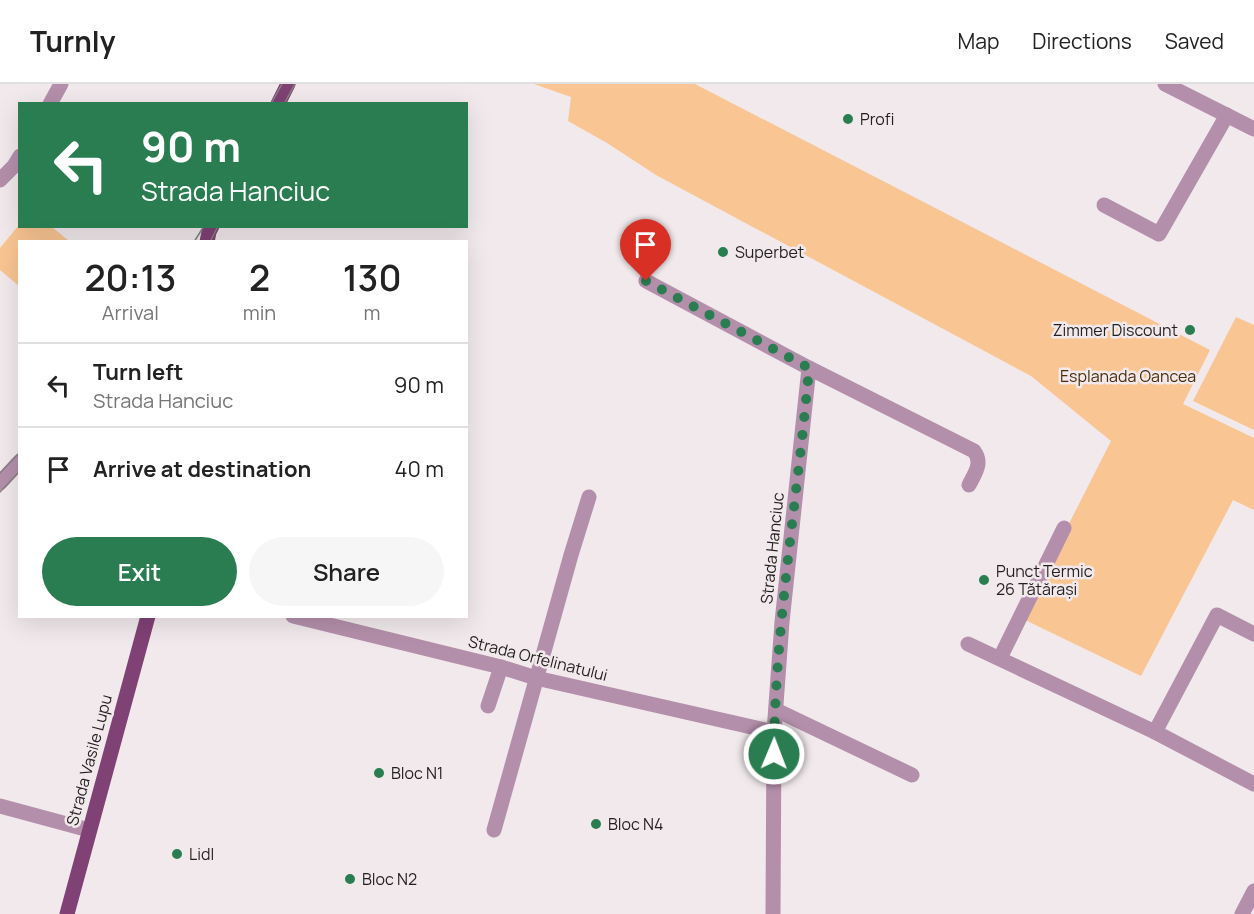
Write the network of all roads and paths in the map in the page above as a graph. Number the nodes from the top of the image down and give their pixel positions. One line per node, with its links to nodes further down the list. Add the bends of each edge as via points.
1 (61, 84): 4 (street)
2 (288, 84): 5 (main road)
3 (1165, 84): 6 (street)
4 (51, 102)
5 (279, 102)
6 (1227, 115): 7 (street); 10 (street, via 1159,234)
7 (1254, 129)
8 (18, 159): 9 (street)
9 (0, 180)
10 (1104, 205)
11 (646, 281): 12 (street)
12 (809, 368): 15 (street, via 974,451 979,463); 26 (street, Strada Hanciuc)
13 (18, 463): 14 (street)
14 (0, 483)
15 (969, 485)
16 (589, 498): 24 (street)
17 (1064, 528): 22 (street)
18 (147, 618): 32 (main road, Strada Vasile Lupu)
19 (300, 618): 23 (street, Strada Orfelinatului)
20 (1254, 634): 28 (street, via 1217,615)
21 (968, 644): 22 (street)
22 (1000, 658): 28 (street)
23 (501, 667): 24 (street, Strada Orfelinatului); 25 (street)
24 (536, 678): 27 (street, Strada Orfelinatului); 33 (street)
25 (488, 706)
26 (776, 710): 27 (street, Strada Hanciuc); 29 (street)
27 (774, 732): 36 (street, Strada Hanciuc)
28 (1155, 732): 30 (street)
29 (912, 775)
30 (1254, 784)
31 (0, 806): 32 (street)
32 (89, 830): 35 (main road, Strada Vasile Lupu)
33 (494, 830)
34 (1254, 891): 37 (street)
35 (67, 914)
36 (773, 914)
37 (1242, 914)

